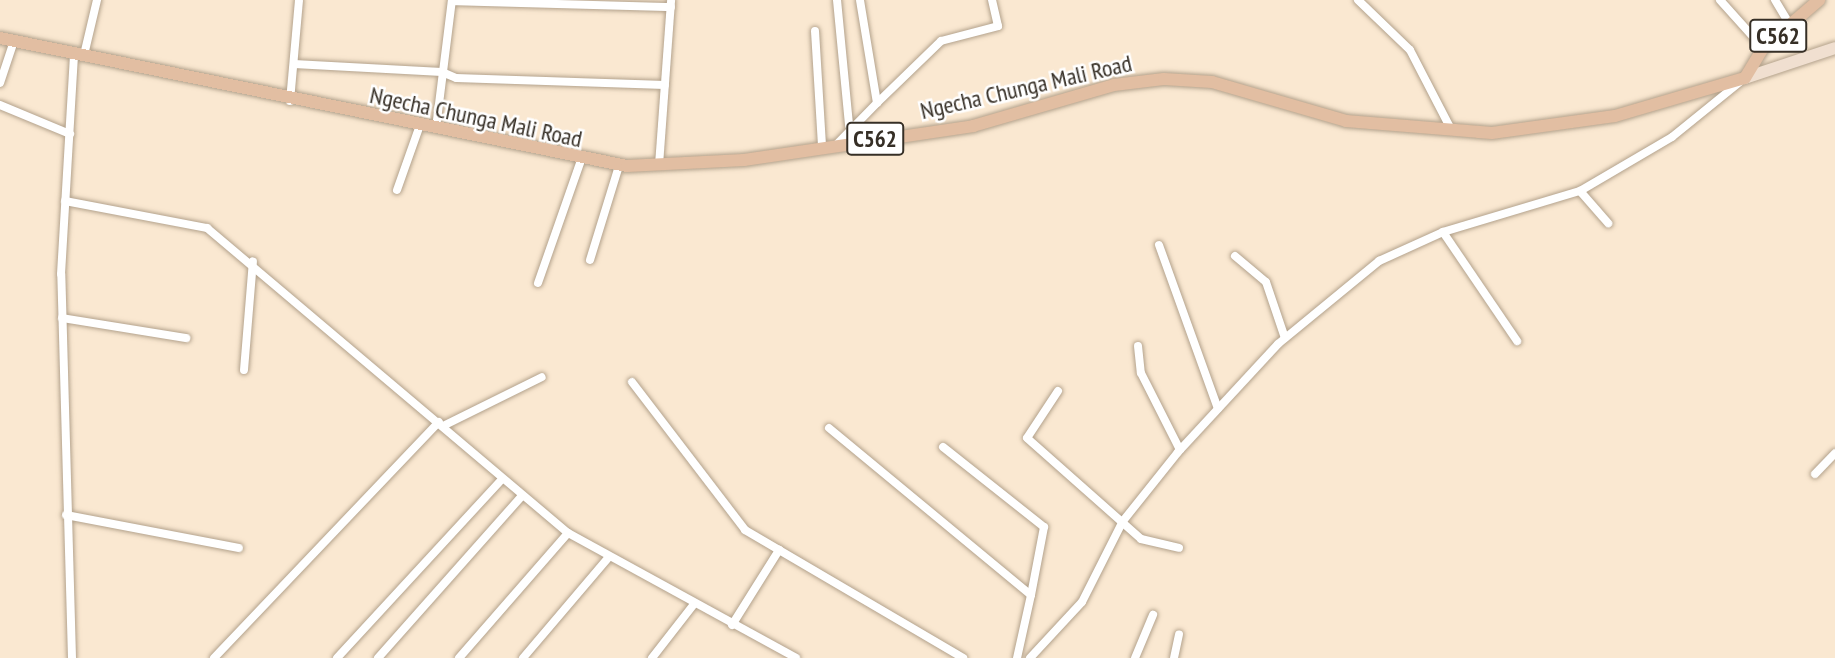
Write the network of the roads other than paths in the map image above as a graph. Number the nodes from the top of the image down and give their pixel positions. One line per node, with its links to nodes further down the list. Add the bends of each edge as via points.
1 (97, 0): 18 (street)
2 (299, 0): 19 (street)
3 (837, 0): 27 (street)
4 (860, 0): 25 (street)
5 (992, 0): 25 (street, via 998,26 941,41)
6 (1358, 0): 30 (street, via 1410,50)
7 (1720, 0): 16 (street)
8 (1775, 0): 12 (street)
9 (1819, 0): 12 (main road, C562)
10 (452, 1): 11 (street); 20 (street)
11 (671, 4): 23 (street)
12 (1790, 25): 16 (main road, C562)
13 (815, 31): 33 (street)
14 (0, 38): 15 (main road, Ngecha Chunga Mali Road / C562)
15 (14, 41): 18 (main road, Ngecha Chunga Mali Road / C562); 22 (street)
16 (1763, 48): 21 (main road, C562)
17 (1835, 48): 21 (street)
18 (79, 55): 24 (main road, Ngecha Chunga Mali Road / C562); 31 (street)
19 (294, 64): 20 (street); 24 (street)
20 (442, 72): 23 (street, via 456,78); 29 (street)
21 (1745, 78): 30 (main road, Ngecha Chunga Mali Road / C562, via 1615,116 1492,133); 38 (street, via 1672,137)
22 (0, 83)
23 (665, 85): 35 (street)
24 (290, 101): 28 (main road, Ngecha Chunga Mali Road / C562)
25 (877, 103): 27 (street)
26 (0, 105): 31 (street)
27 (849, 125): 32 (street)
28 (419, 128): 29 (main road, Ngecha Chunga Mali Road / C562); 37 (street)
29 (435, 131): 34 (main road, Ngecha Chunga Mali Road / C562)
30 (1452, 131): 32 (main road, Ngecha Chunga Mali Road / C562, via 1346,121 1212,82 1164,79 1114,85 973,126)
31 (70, 134): 39 (street)
32 (836, 145): 33 (main road, Ngecha Chunga Mali Road / C562)
33 (822, 147): 35 (main road, Ngecha Chunga Mali Road / C562)
34 (581, 160): 36 (main road, Ngecha Chunga Mali Road / C562); 46 (street)
35 (659, 165): 36 (main road, Ngecha Chunga Mali Road / C562)
36 (619, 166): 44 (street)
37 (397, 190)
38 (1580, 191): 40 (street); 41 (street)
39 (65, 201): 45 (street, via 207,228); 47 (street)
40 (1608, 223)
41 (1443, 232): 49 (street, via 1379,261); 50 (street)
42 (1159, 245): 56 (street)
43 (1236, 256): 49 (street, via 1266,282)
44 (590, 260)
45 (253, 261): 52 (street); 57 (street)
46 (538, 283)
47 (62, 318): 48 (street); 65 (street)
48 (186, 338)
49 (1285, 338): 56 (street)
50 (1517, 341)
51 (1138, 346): 60 (street, via 1141,373)
52 (244, 370)
53 (542, 377): 57 (street)
54 (632, 382): 70 (street, via 745,530)
55 (1058, 391): 66 (street, via 1027,438)
56 (1218, 409): 60 (street)
57 (441, 424): 63 (street); 78 (street)
58 (829, 428): 72 (street)
59 (943, 447): 72 (street, via 1045,529)
60 (1180, 450): 66 (street)
61 (1835, 453): 62 (street)
62 (1815, 474)
63 (501, 480): 64 (street); 79 (street)
64 (521, 497): 67 (street); 80 (street)
65 (66, 515): 68 (street); 77 (street)
66 (1123, 521): 69 (street, via 1141,539); 87 (street, via 1082,602)
67 (568, 533): 71 (street); 81 (street)
68 (239, 548)
69 (1179, 548)
70 (779, 550): 75 (street); 85 (street)
71 (609, 557): 73 (street); 82 (street)
72 (1031, 595): 86 (street)
73 (694, 604): 75 (street); 83 (street)
74 (1153, 615): 88 (street)
75 (732, 625): 84 (street)
76 (1179, 635): 89 (street)
77 (72, 658)
78 (214, 658)
79 (337, 658)
80 (378, 658)
81 (459, 658)
82 (523, 658)
83 (652, 658)
84 (796, 658)
85 (963, 658)
86 (1017, 658)
87 (1030, 658)
88 (1135, 658)
89 (1174, 658)

